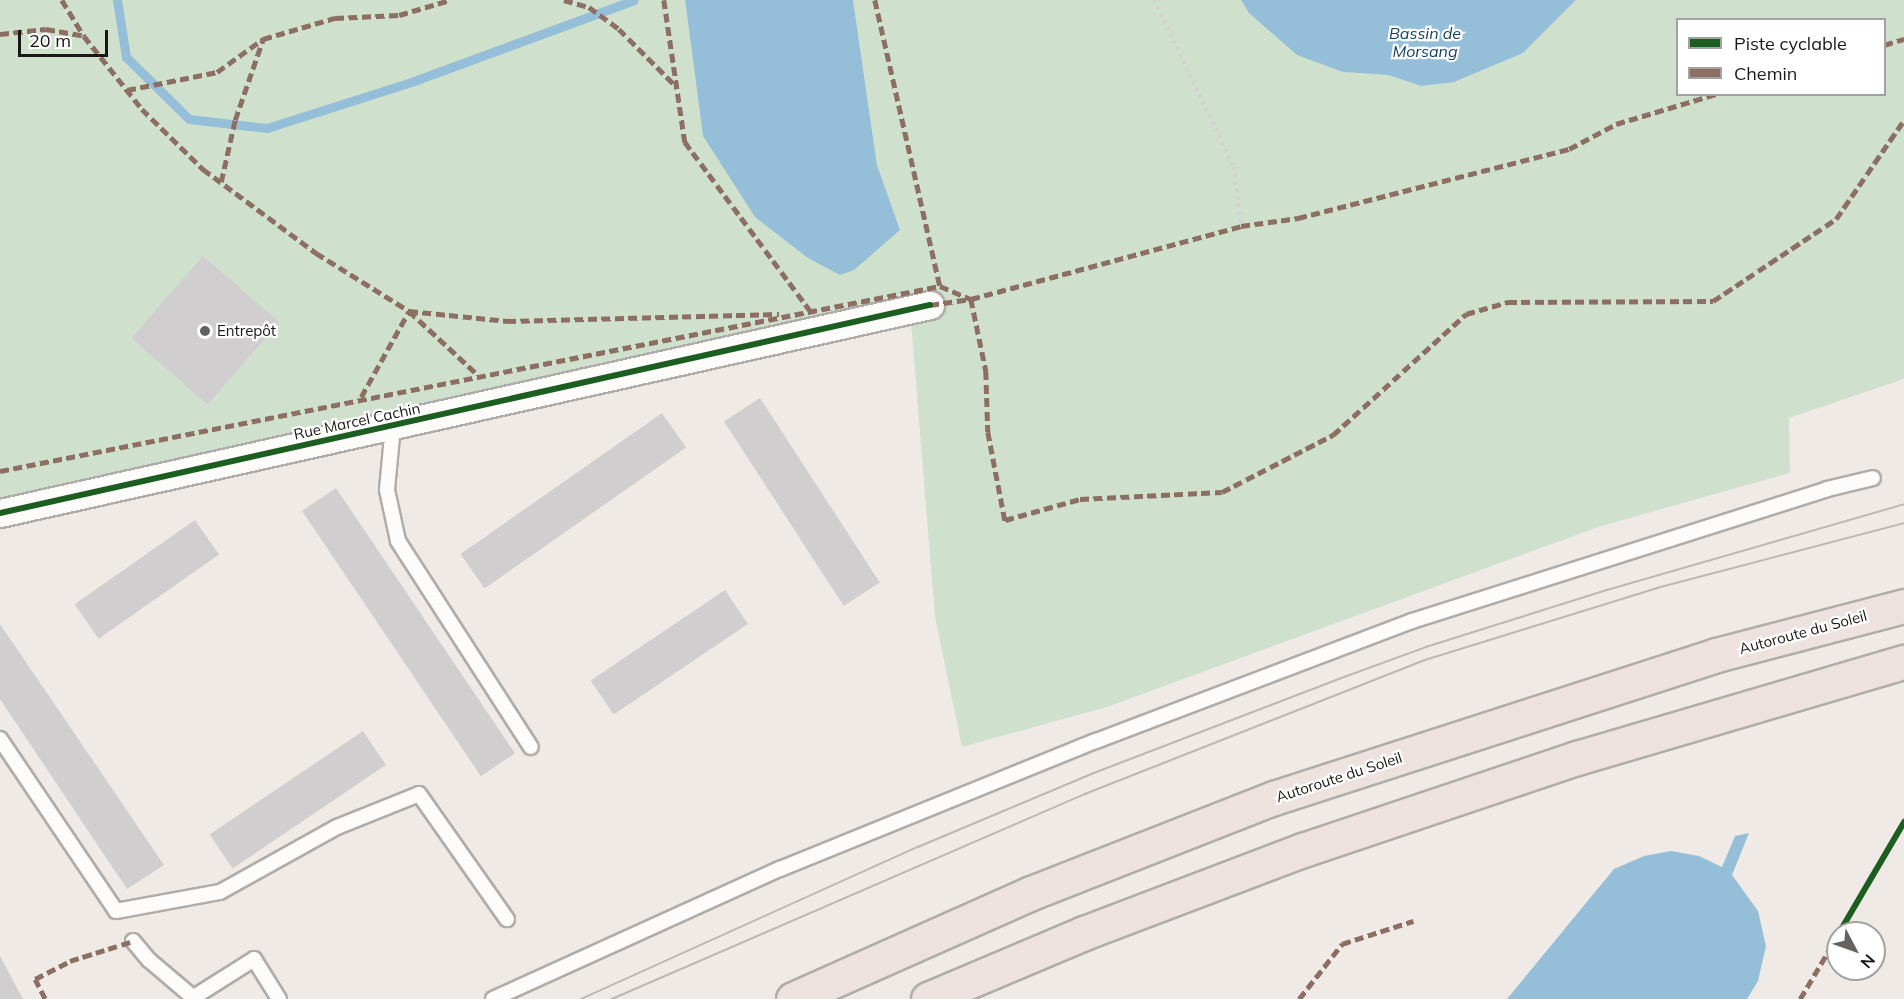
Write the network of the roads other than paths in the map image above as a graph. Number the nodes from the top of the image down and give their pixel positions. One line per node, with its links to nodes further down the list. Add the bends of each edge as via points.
1 (930, 305): 2 (street, Rue Marcel Cachin)
2 (393, 426): 4 (street, Rue Marcel Cachin); 8 (lane, via 387,490 398,541)
3 (1873, 478): 13 (lane, via 1827,489 1390,629 1096,741 780,869)
4 (0, 513)
5 (1890, 609): 14 (highway, Autoroute du Soleil, via 1650,676 1274,798 1031,892)
6 (1904, 662): 15 (highway, via 1577,758 1314,846 1084,933)
7 (0, 739): 9 (lane, via 116,911 220,892 337,827 419,794)
8 (531, 747)
9 (507, 919)
10 (133, 940): 11 (lane, via 149,960)
11 (194, 998): 12 (lane, via 254,959)
12 (279, 999)
13 (494, 999)
14 (793, 999)
15 (928, 999)

